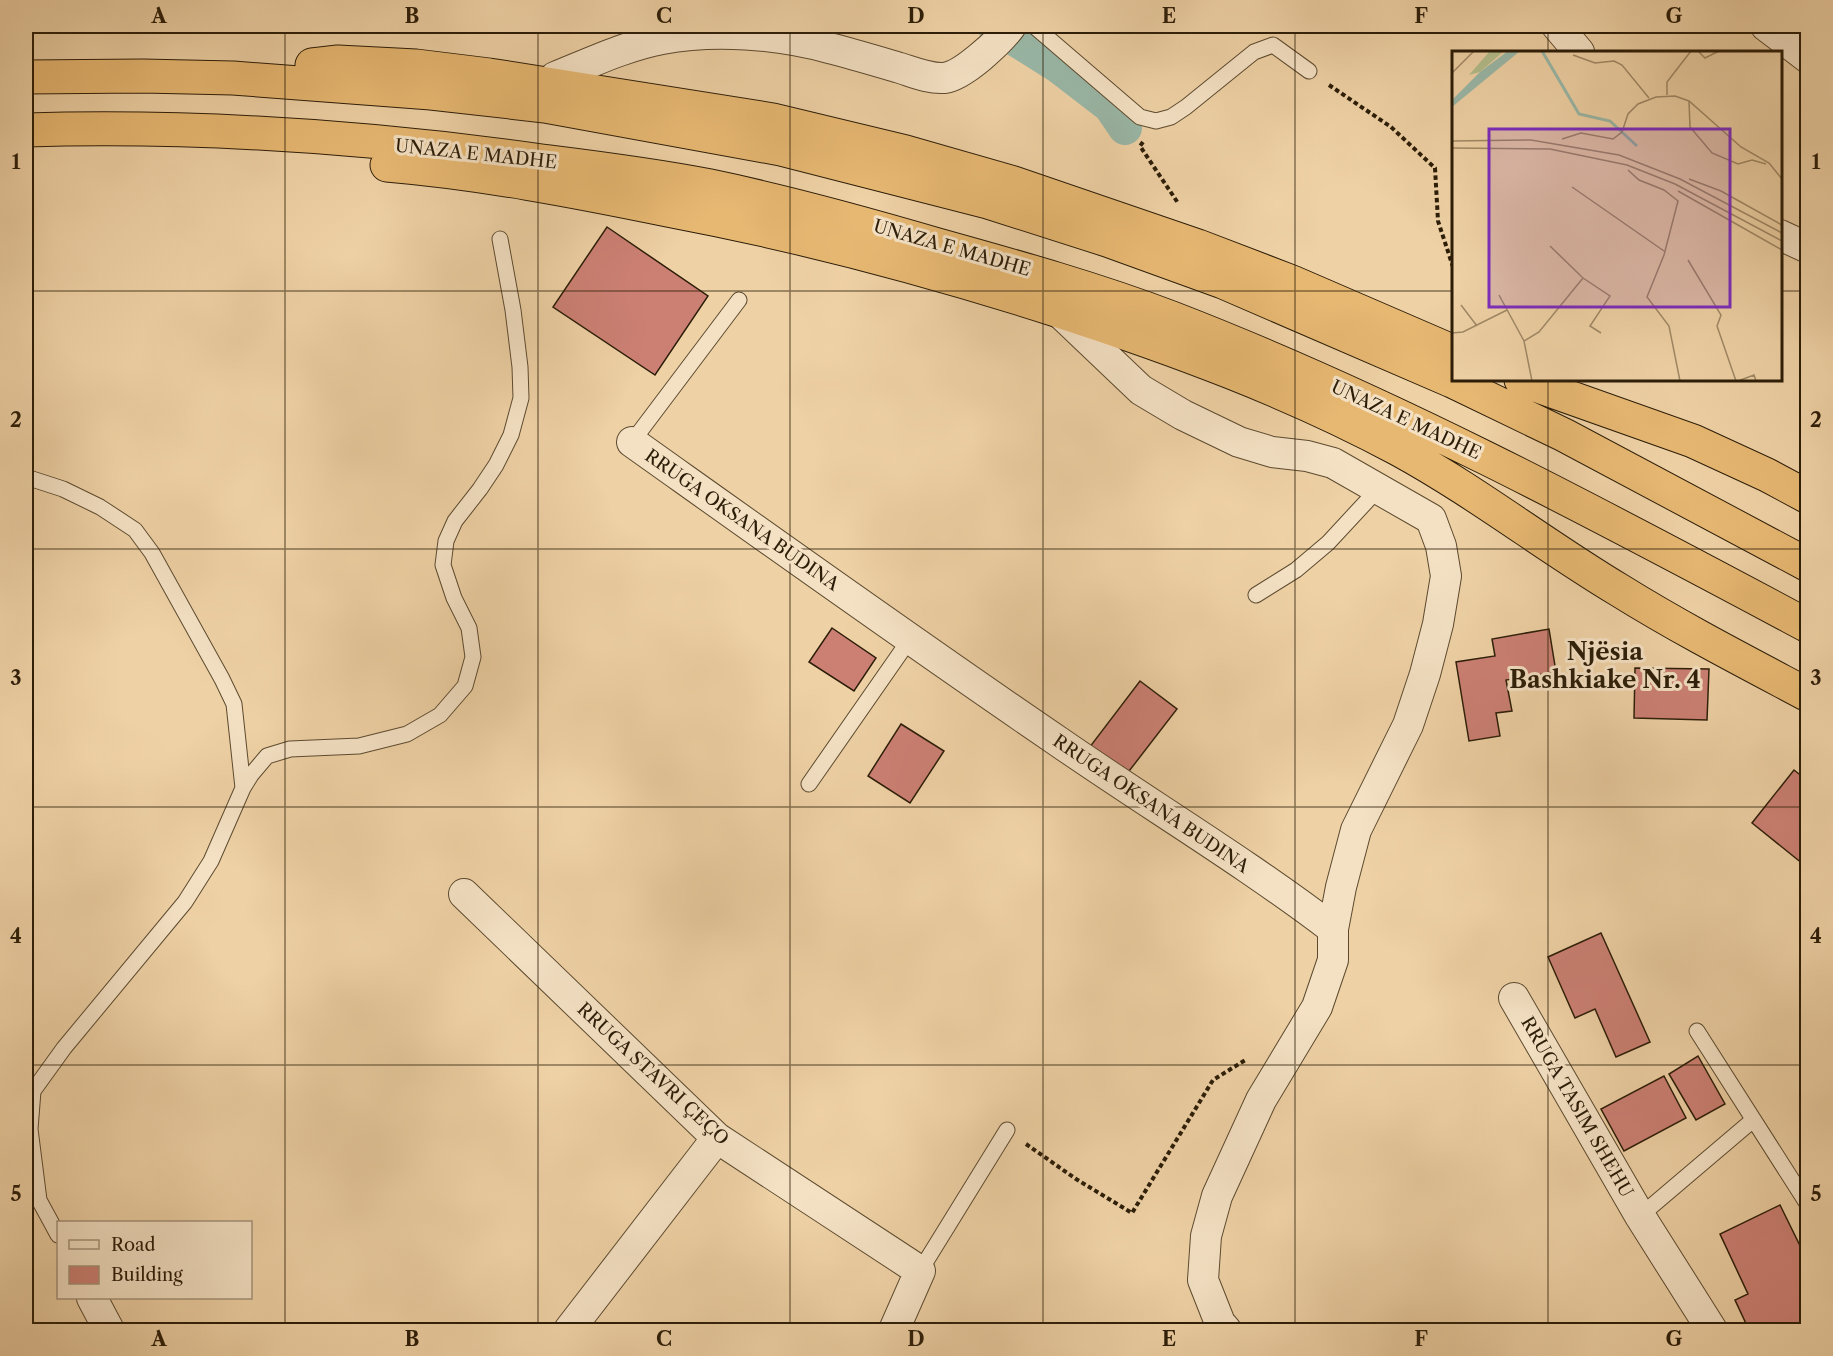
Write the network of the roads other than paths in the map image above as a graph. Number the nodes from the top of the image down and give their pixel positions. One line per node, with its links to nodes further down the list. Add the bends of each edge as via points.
1 (1018, 26): 6 (lane, via 1140,117 1156,121 1179,112 1254,52 1272,45); 8 (street, via 961,71 944,78 794,41 698,35 630,47)
2 (1557, 26): 4 (street)
3 (1766, 26): 5 (street)
4 (1578, 51)
5 (1808, 58)
6 (1309, 71)
7 (26, 77): 9 (highway)
8 (555, 77)
9 (233, 78): 17 (highway, via 338,62 416,66 774,120 906,152 1101,211 1292,282); 23 (highway, via 545,106 781,149 988,202 1223,282 1452,381 1564,435)
10 (26, 130): 11 (highway, UNAZA E MADHE)
11 (247, 133): 16 (highway, via 274,149 306,158 479,176 767,229 905,264); 25 (highway, UNAZA E MADHE, via 463,150 708,186 849,219 1046,275 1171,318 1418,423)
12 (1782, 236): 14 (street)
13 (500, 239): 29 (lane, via 513,310 521,398 511,435 496,465 455,520 446,541 443,565 468,628 473,657 465,686 440,715 407,734 359,746 290,749 267,756)
14 (1808, 248)
15 (739, 300): 19 (lane, RRUGA OKSANA BUDINA)
16 (1057, 310): 21 (street, via 1141,390 1183,415 1272,453 1334,463); 27 (highway, via 1261,384 1398,449 1478,496 1620,591)
17 (1452, 351)
18 (1524, 381): 22 (highway, via 1693,441)
19 (632, 442): 26 (street, RRUGA OKSANA BUDINA)
20 (26, 477): 29 (lane, via 100,507 135,530 152,553 234,705)
21 (1379, 488): 24 (lane, via 1328,543 1296,570); 31 (street, via 1431,519 1446,576 1425,674 1408,725 1356,830)
22 (1808, 497)
23 (1808, 565)
24 (1256, 595)
25 (1808, 626)
26 (910, 639): 28 (lane); 31 (street, RRUGA OKSANA BUDINA, via 1286,893)
27 (1808, 695)
28 (809, 784)
29 (243, 788): 39 (lane, via 211,861 185,902 33,1091 30,1129 39,1200)
30 (464, 894): 36 (street, RRUGA STAVRI ÇEÇO)
31 (1333, 929): 45 (street, via 1333,960 1317,1007 1261,1100 1218,1196 1206,1236 1203,1280)
32 (1514, 998): 38 (street, RRUGA TASIM SHEHU)
33 (1697, 1031): 34 (lane)
34 (1753, 1120): 37 (lane); 38 (lane, RRUGA TASIM SHEHU)
35 (1007, 1130): 40 (lane)
36 (717, 1138): 40 (street, RRUGA STAVRI ÇEÇO); 43 (street)
37 (1808, 1205)
38 (1640, 1216): 46 (street, RRUGA TASIM SHEHU)
39 (57, 1233)
40 (920, 1271): 44 (street)
41 (93, 1299): 42 (street)
42 (110, 1330)
43 (569, 1330)
44 (894, 1330)
45 (1226, 1330)
46 (1712, 1330)

